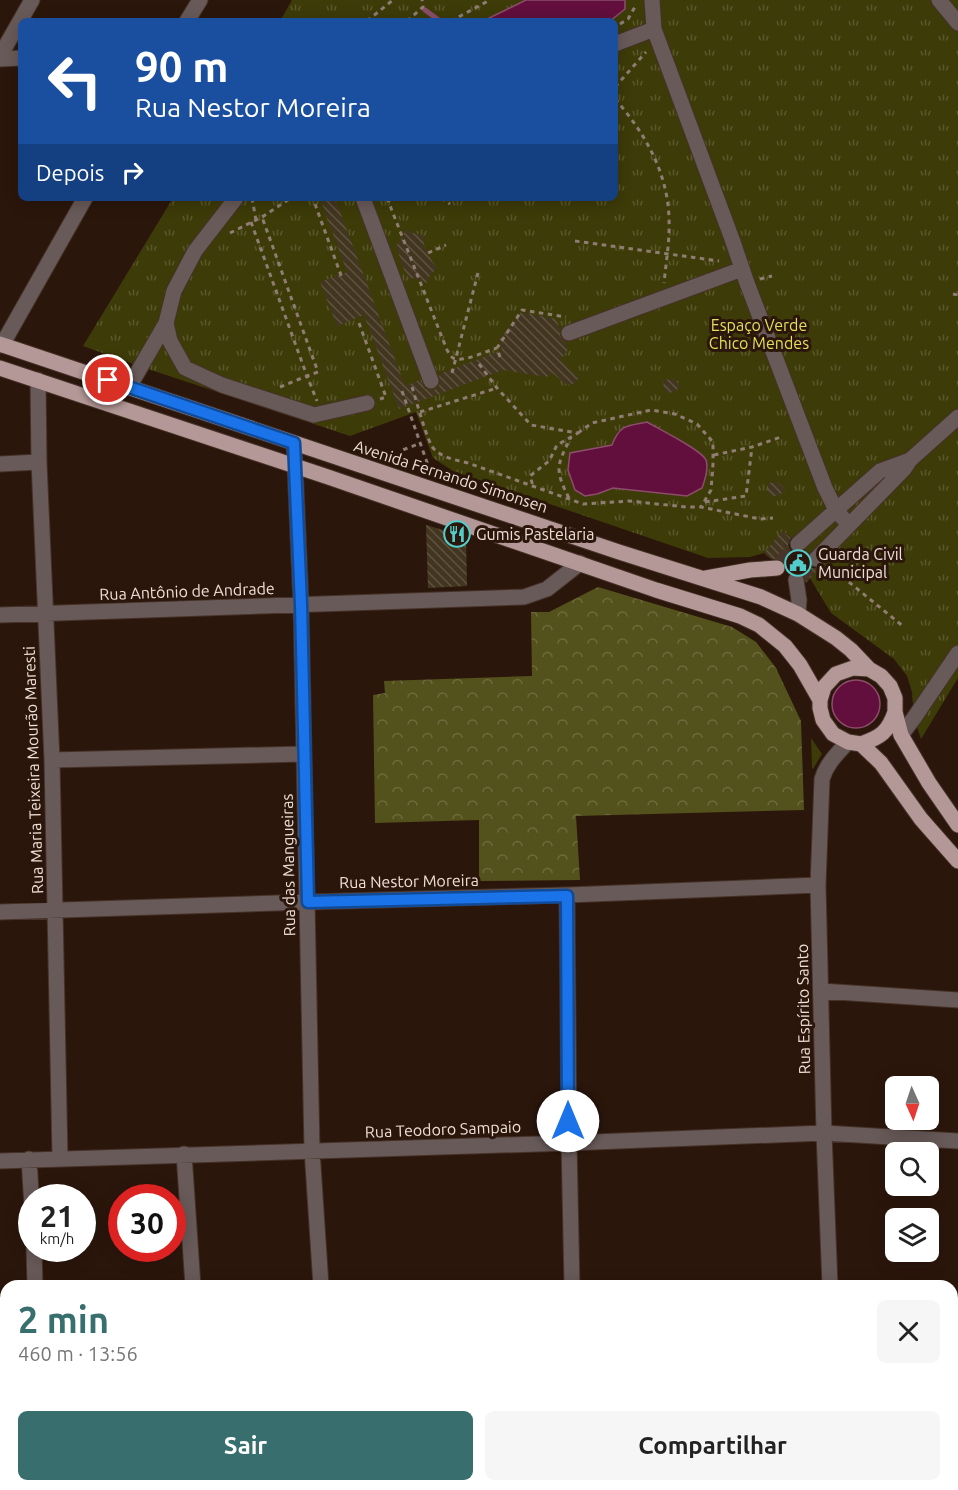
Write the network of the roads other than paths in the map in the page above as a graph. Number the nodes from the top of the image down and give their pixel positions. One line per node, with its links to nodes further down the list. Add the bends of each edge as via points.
1 (32, 0): 5 (street)
2 (200, 0): 6 (street)
3 (652, 0): 9 (street)
4 (939, 0): 7 (street)
5 (22, 18)
6 (189, 18)
7 (958, 23)
8 (18, 25): 11 (street)
9 (654, 29): 10 (street); 16 (street)
10 (618, 43)
11 (0, 57): 12 (street)
12 (18, 58)
13 (83, 201): 19 (street)
14 (234, 201): 17 (street, via 195,251 174,291)
15 (364, 201): 22 (street)
16 (742, 269): 18 (street); 31 (street)
17 (166, 323): 23 (street); 24 (street, via 170,341 185,368 222,385 314,415)
18 (571, 325)
19 (1, 344): 23 (main road, Avenida Fernando Simonsen)
20 (0, 368): 21 (main road)
21 (38, 380): 28 (street, Rua Maria Teixeira Mourão Maresti); 30 (main road)
22 (431, 381)
23 (129, 387): 26 (main road, Avenida Fernando Simonsen)
24 (367, 403)
25 (958, 417): 27 (street)
26 (294, 443): 30 (street, Rua das Mangueiras); 39 (main road, Avenida Fernando Simonsen)
27 (910, 460): 32 (street, via 880,471); 34 (street)
28 (39, 462): 29 (street); 42 (street, Rua Maria Teixeira Mourão Maresti)
29 (0, 464)
30 (295, 467): 37 (main road); 41 (street, Rua das Mangueiras)
31 (825, 488): 32 (street); 33 (street)
32 (836, 510): 33 (street); 34 (street)
33 (822, 522): 35 (street)
34 (849, 525): 36 (street)
35 (798, 544)
36 (820, 560)
37 (580, 563): 41 (street, Rua Antônio de Andrade, via 547,589 524,597); 47 (main road, via 759,625 784,645)
38 (778, 567): 39 (main road)
39 (704, 578): 43 (main road, Avenida Fernando Simonsen)
40 (796, 580): 43 (street)
41 (301, 604): 42 (street, Rua Antônio de Andrade); 51 (street, Rua das Mangueiras)
42 (46, 614): 44 (street, Rua Antônio de Andrade); 52 (street, Rua Maria Teixeira Mourão Maresti)
43 (798, 614): 46 (main road, Avenida Fernando Simonsen, via 836,638)
44 (0, 615)
45 (958, 652): 49 (street)
46 (869, 669): 47 (main road, via 853,668 836,675 824,687); 48 (main road, Avenida Fernando Simonsen, via 890,686)
47 (820, 700): 50 (main road, via 823,720 833,734)
48 (895, 712): 49 (main road, Avenida Fernando Simonsen); 50 (main road, via 883,734)
49 (901, 735): 53 (main road, Avenida Fernando Simonsen)
50 (855, 743): 54 (main road, via 881,764); 55 (street, Rua Espírito Santo, via 832,758 822,780)
51 (303, 754): 52 (street); 57 (street, Rua das Mangueiras)
52 (52, 760): 58 (street, Rua Maria Teixeira Mourão Maresti)
53 (958, 825)
54 (958, 861)
55 (818, 885): 56 (street, Rua Nestor Moreira); 60 (street, Rua Espírito Santo)
56 (567, 896): 57 (street, Rua Nestor Moreira); 64 (street)
57 (308, 902): 58 (street, Rua Nestor Moreira); 65 (street, Rua das Mangueiras)
58 (55, 910): 59 (street, Rua Nestor Moreira); 67 (street, Rua Maria Teixeira Mourão Maresti)
59 (0, 912)
60 (821, 991): 61 (street); 62 (street, Rua Espírito Santo)
61 (958, 1000)
62 (824, 1133): 63 (street, Rua Teodoro Sampaio); 64 (street, Rua Teodoro Sampaio); 76 (street, Rua Espírito Santo)
63 (958, 1141)
64 (568, 1143): 65 (street, Rua Teodoro Sampaio); 75 (street)
65 (312, 1150): 66 (street, Rua Teodoro Sampaio); 74 (street, Rua das Mangueiras)
66 (184, 1154): 67 (street, Rua Teodoro Sampaio); 73 (street)
67 (60, 1158): 68 (street, Rua Teodoro Sampaio)
68 (29, 1159): 69 (street, Rua Teodoro Sampaio); 70 (street)
69 (0, 1161)
70 (31, 1184)
71 (34, 1262): 72 (street)
72 (35, 1280)
73 (193, 1280)
74 (321, 1280)
75 (572, 1280)
76 (830, 1280)

